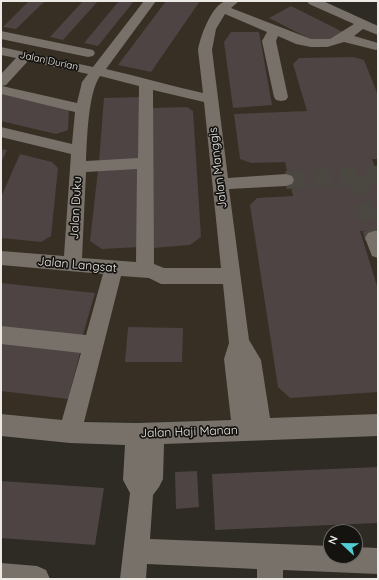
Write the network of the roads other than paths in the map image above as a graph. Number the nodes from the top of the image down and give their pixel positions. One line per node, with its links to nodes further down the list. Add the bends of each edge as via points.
1 (150, 1): 13 (street)
2 (313, 1): 4 (street)
3 (228, 5): 5 (street); 17 (street, Jalan Manggis, via 206,36)
4 (362, 24): 6 (street); 8 (street)
5 (274, 30): 8 (street, via 312,44 330,43); 18 (street, via 270,41)
6 (378, 31)
7 (1, 35): 11 (street)
8 (345, 38): 9 (street)
9 (377, 44)
10 (1, 50): 12 (street, Jalan Durian)
11 (88, 53)
12 (25, 56): 13 (street, Jalan Durian); 14 (street)
13 (96, 71): 15 (street, Jalan Durian); 19 (street, Jalan Duku, via 89,82)
14 (1, 82)
15 (141, 82): 17 (street, Jalan Durian, via 167,90); 22 (street)
16 (1, 90): 19 (street)
17 (209, 94): 24 (street, Jalan Manggis)
18 (281, 97)
19 (83, 109): 21 (street, Jalan Duku)
20 (1, 132): 21 (street)
21 (78, 159): 22 (street); 26 (street, Jalan Duku)
22 (146, 163): 28 (street)
23 (286, 180): 24 (street)
24 (220, 184): 29 (street, Jalan Manggis)
25 (1, 258): 26 (street, Jalan Langsat)
26 (73, 264): 27 (street, Jalan Langsat)
27 (114, 268): 28 (street, Jalan Langsat); 31 (street)
28 (149, 271): 29 (street, Jalan Langsat, via 161,276)
29 (231, 271): 34 (street, Jalan Manggis, via 239,343 234,359)
30 (1, 335): 31 (street)
31 (93, 345): 35 (street)
32 (1, 425): 35 (street, Jalan Haji Manan)
33 (378, 425): 34 (street, Jalan Haji Manan)
34 (252, 430): 36 (street, Jalan Haji Manan)
35 (70, 432): 36 (street, Jalan Haji Manan)
36 (145, 434): 37 (street, via 151,479 142,490)
37 (136, 551): 39 (street); 42 (street)
38 (378, 561): 39 (street)
39 (270, 568)
40 (3, 577): 41 (street)
41 (37, 579)
42 (133, 579)

